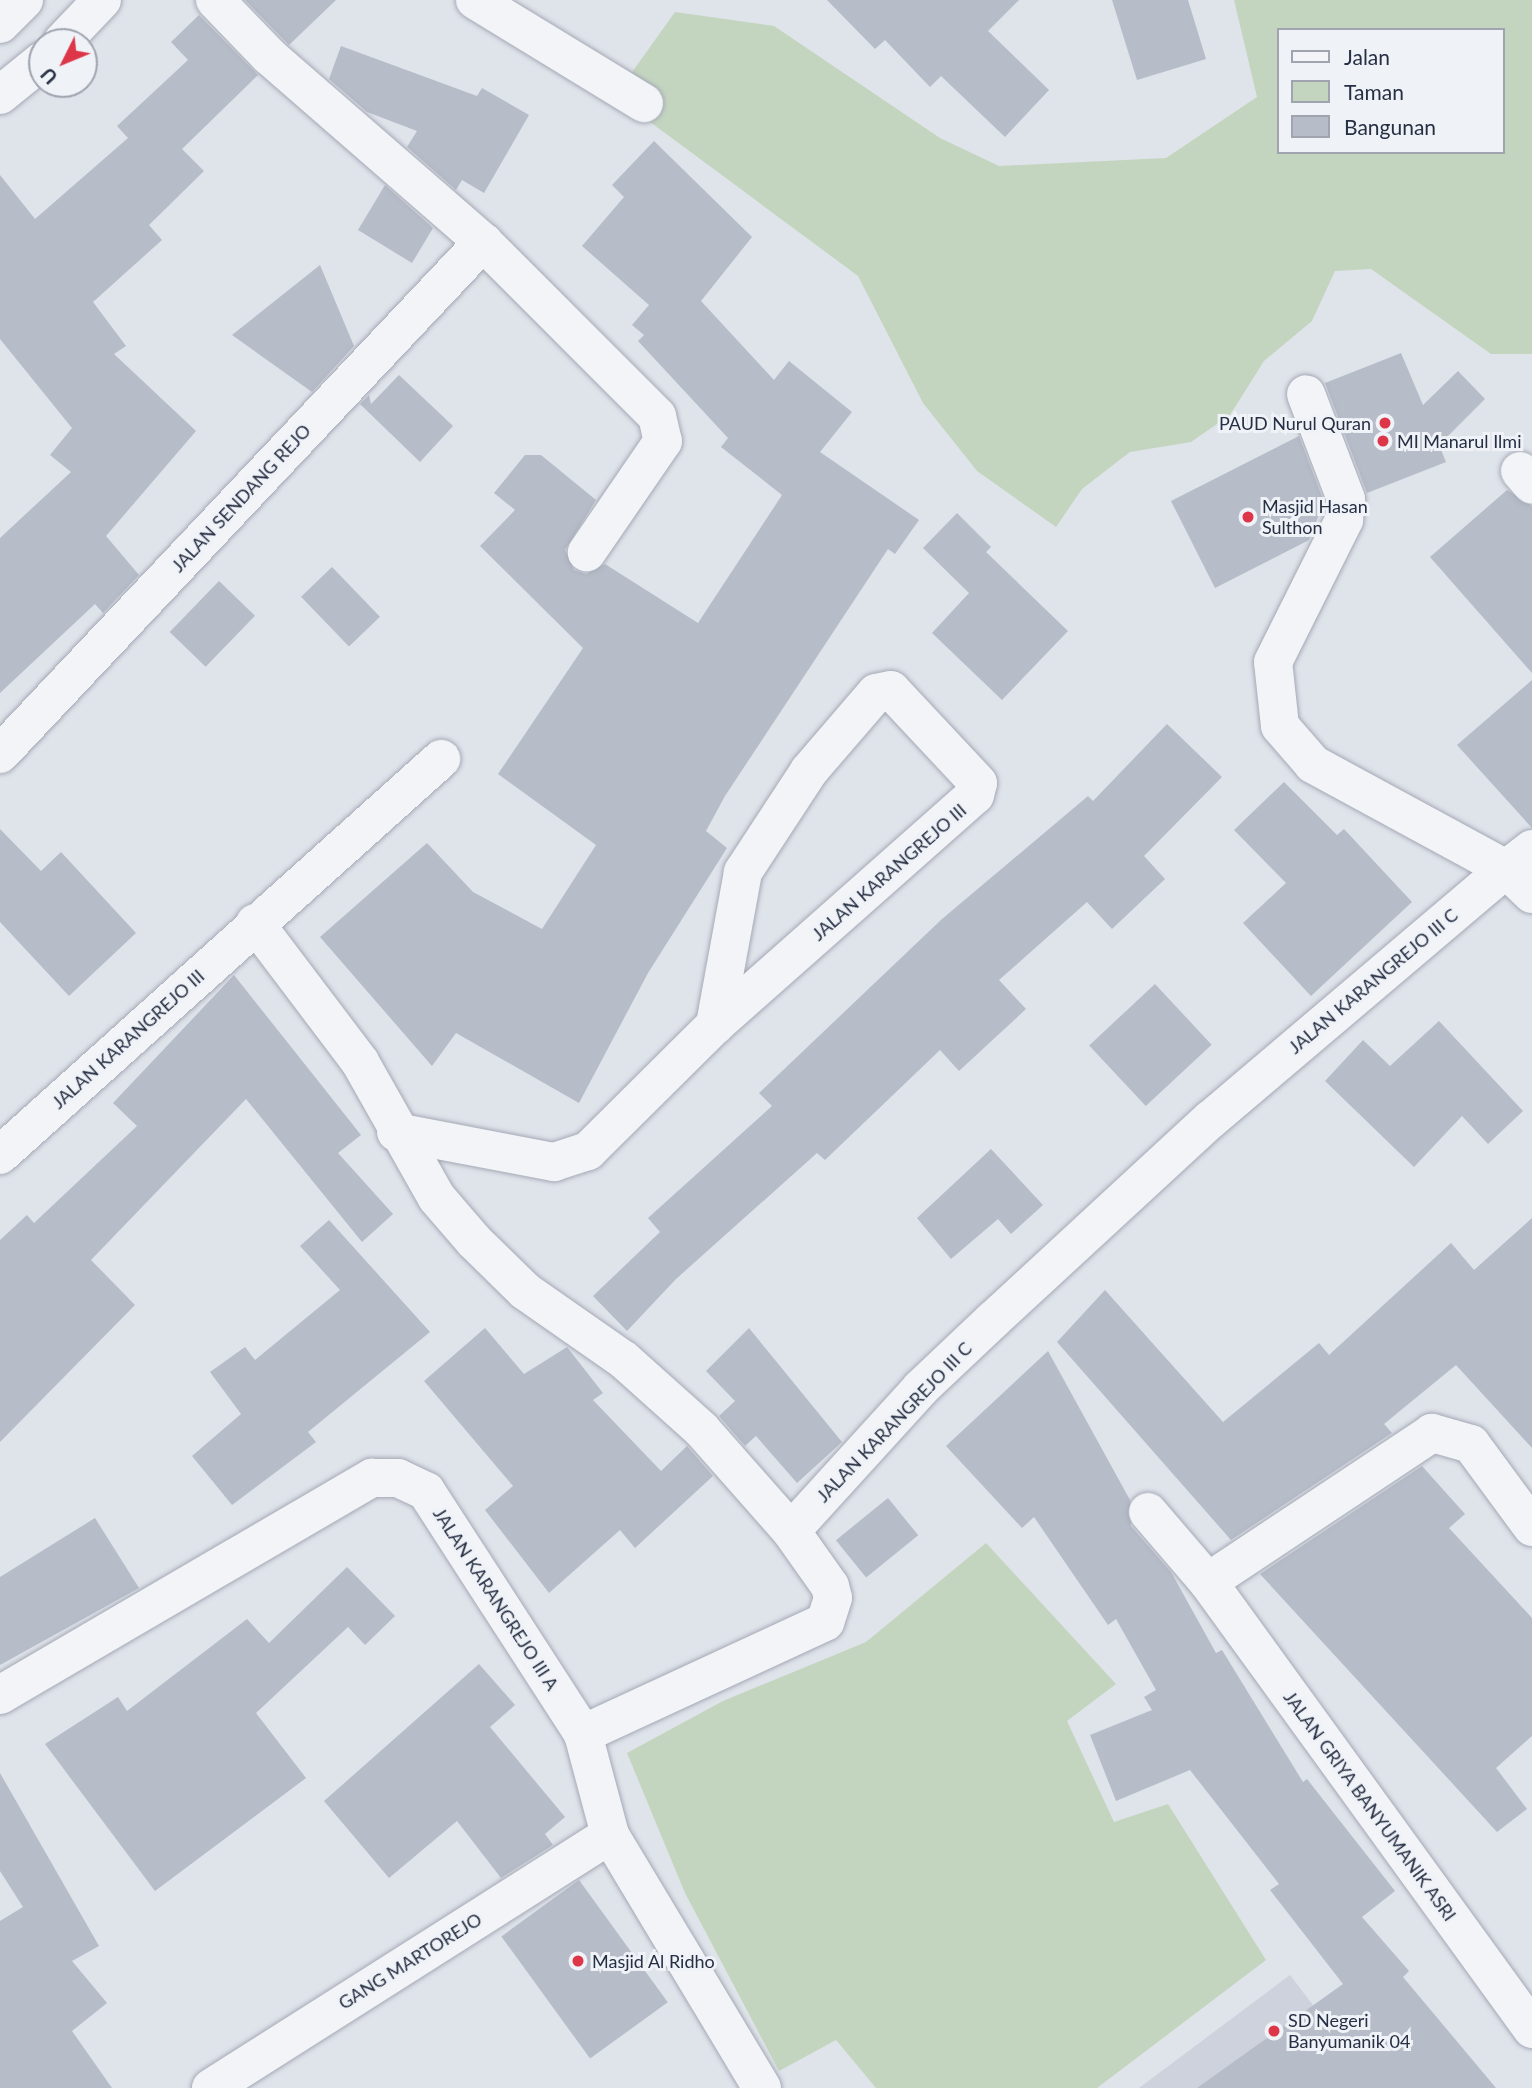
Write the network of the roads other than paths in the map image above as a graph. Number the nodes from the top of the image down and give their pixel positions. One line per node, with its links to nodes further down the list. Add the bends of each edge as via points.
1 (24, 0): 5 (street)
2 (102, 0): 6 (street)
3 (215, 0): 10 (street, via 268,56)
4 (475, 0): 9 (street)
5 (0, 24)
6 (75, 28)
7 (28, 72): 8 (street)
8 (0, 95)
9 (644, 103)
10 (483, 242): 12 (street, via 663,425 663,441); 13 (street, JALAN SENDANG REJO)
11 (1306, 394): 15 (street, JALAN KARANGREJO III C, via 1346,499 1345,520 1273,662 1280,726 1313,764)
12 (587, 552)
13 (0, 754)
14 (441, 759): 16 (street, JALAN KARANGREJO III)
15 (1523, 871): 22 (street, JALAN KARANGREJO III C, via 1210,1120 992,1320)
16 (255, 923): 18 (street, via 360,1062); 19 (street, JALAN KARANGREJO III)
17 (715, 1025): 17 (street, JALAN KARANGREJO III, via 975,795 978,783 891,690 876,693 809,771 743,872); 18 (street, JALAN KARANGREJO III, via 572,1159 554,1162)
18 (396, 1132): 22 (street, via 474,1241 525,1292 657,1389)
19 (1, 1153)
20 (1148, 1512): 23 (street, JALAN GRIYA BANYUMANIK ASRI)
21 (1532, 1527): 23 (street, via 1471,1444 1433,1433)
22 (792, 1531): 25 (street, via 830,1586 833,1598 825,1622)
23 (1208, 1582): 27 (street, JALAN GRIYA BANYUMANIK ASRI)
24 (0, 1695): 25 (street, JALAN KARANGREJO III A, via 372,1478 398,1478 426,1491)
25 (583, 1734): 26 (street, JALAN KARANGREJO III A)
26 (610, 1835): 28 (street, GANG MARTOREJO); 29 (street, JALAN KARANGREJO III A)
27 (1532, 2029)
28 (211, 2088)
29 (762, 2088)

